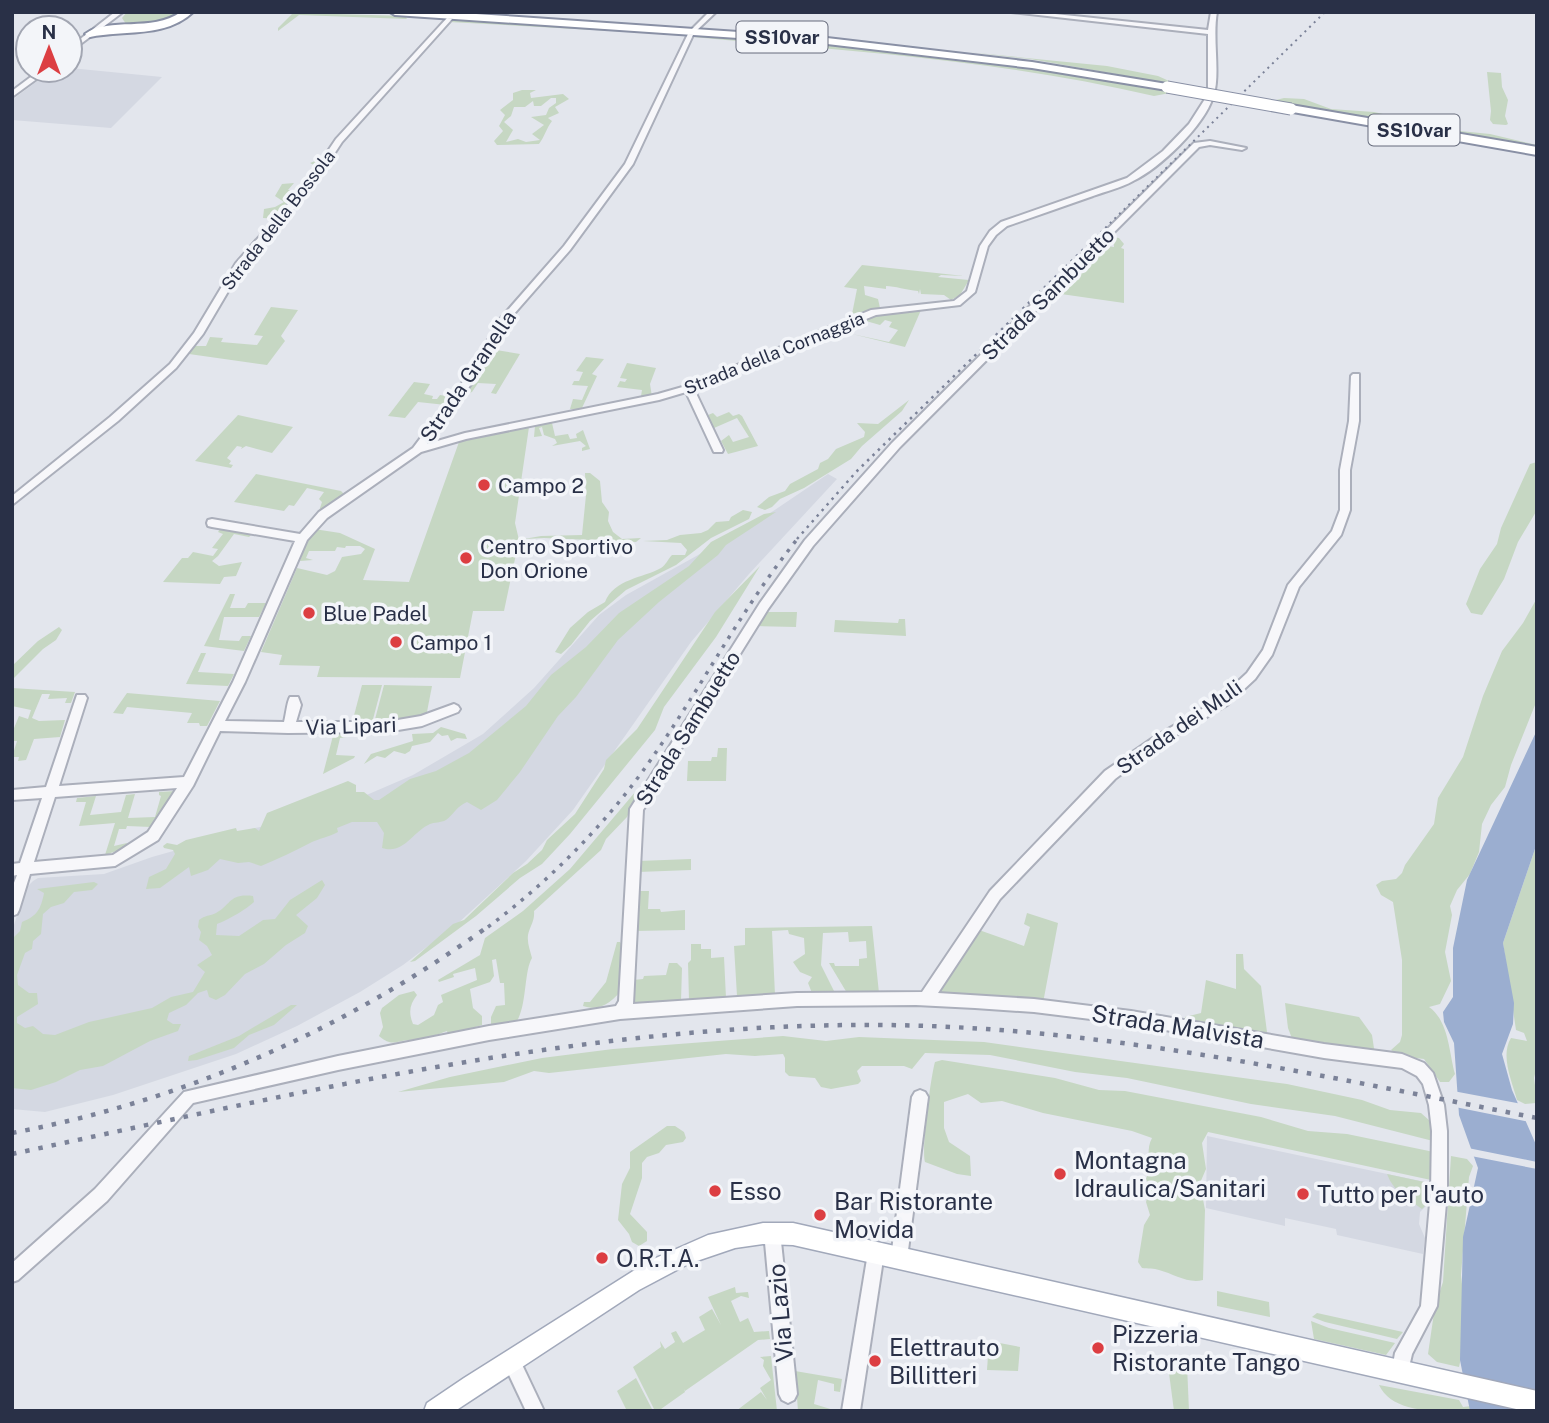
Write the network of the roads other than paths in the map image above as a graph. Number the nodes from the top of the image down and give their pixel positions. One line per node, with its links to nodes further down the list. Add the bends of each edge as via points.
1 (395, 12): 15 (highway, SS10var, bridge, via 839,42 1032,65)
2 (713, 12): 18 (street, Strada Granella, via 692,33 629,163 581,231 503,321 472,376)
3 (1014, 12): 9 (street)
4 (1214, 12): 9 (street, Strada della Cornaggia)
5 (187, 13): 7 (highway, via 166,26 141,29)
6 (452, 15): 20 (street, Strada della Bossola, via 339,141 308,187 239,265 173,366)
7 (120, 19): 8 (highway); 8 (street); 10 (highway)
8 (103, 24): 10 (street)
9 (1211, 32): 17 (street, Strada della Cornaggia, via 1212,90 1192,125 1145,172 1114,187 1004,223 984,246 973,287 965,298 941,306 860,317)
10 (90, 34): 11 (street)
11 (84, 38)
12 (27, 84): 13 (street)
13 (12, 95)
14 (1242, 148): 34 (street, Strada Sambuetto, via 1197,145 896,445 791,566 637,809 626,1003)
15 (1537, 151)
16 (1356, 376): 33 (street, Strada dei Muli, via 1345,510 1337,532 1294,585 1262,660 1223,702 1110,775 995,895)
17 (689, 388): 18 (street, Strada della Cornaggia); 19 (street)
18 (417, 450): 22 (street, Strada Granella, via 323,515)
19 (718, 450)
20 (12, 502)
21 (212, 523): 22 (street)
22 (302, 538): 26 (street, Strada Granella)
23 (81, 698): 29 (street)
24 (294, 700): 27 (street, Via Lipari)
25 (454, 709): 27 (street, Via Lipari, via 386,727)
26 (216, 726): 27 (street, Via Lipari); 28 (street, Strada Granella)
27 (288, 728)
28 (188, 782): 29 (street); 31 (street, Strada Granella, via 153,836 116,860)
29 (51, 792): 30 (street); 31 (street)
30 (12, 795)
31 (19, 869): 32 (street)
32 (12, 910)
33 (928, 999): 34 (street, Strada Malvista, via 764,1002); 41 (street, Strada Malvista, via 1090,1011 1402,1061 1420,1069 1434,1094 1440,1179 1429,1306 1403,1350)
34 (620, 1012): 39 (street, via 489,1033 189,1097 101,1195)
35 (920, 1097): 38 (street)
36 (772, 1232): 37 (main road); 40 (main road, via 723,1239 669,1260); 42 (street, Via Lazio)
37 (876, 1253): 38 (main road); 46 (street)
38 (899, 1258): 41 (main road)
39 (12, 1274)
40 (511, 1360): 44 (main road); 45 (street)
41 (1401, 1370): 43 (main road)
42 (788, 1394)
43 (1537, 1402)
44 (435, 1411)
45 (535, 1411)
46 (851, 1411)

